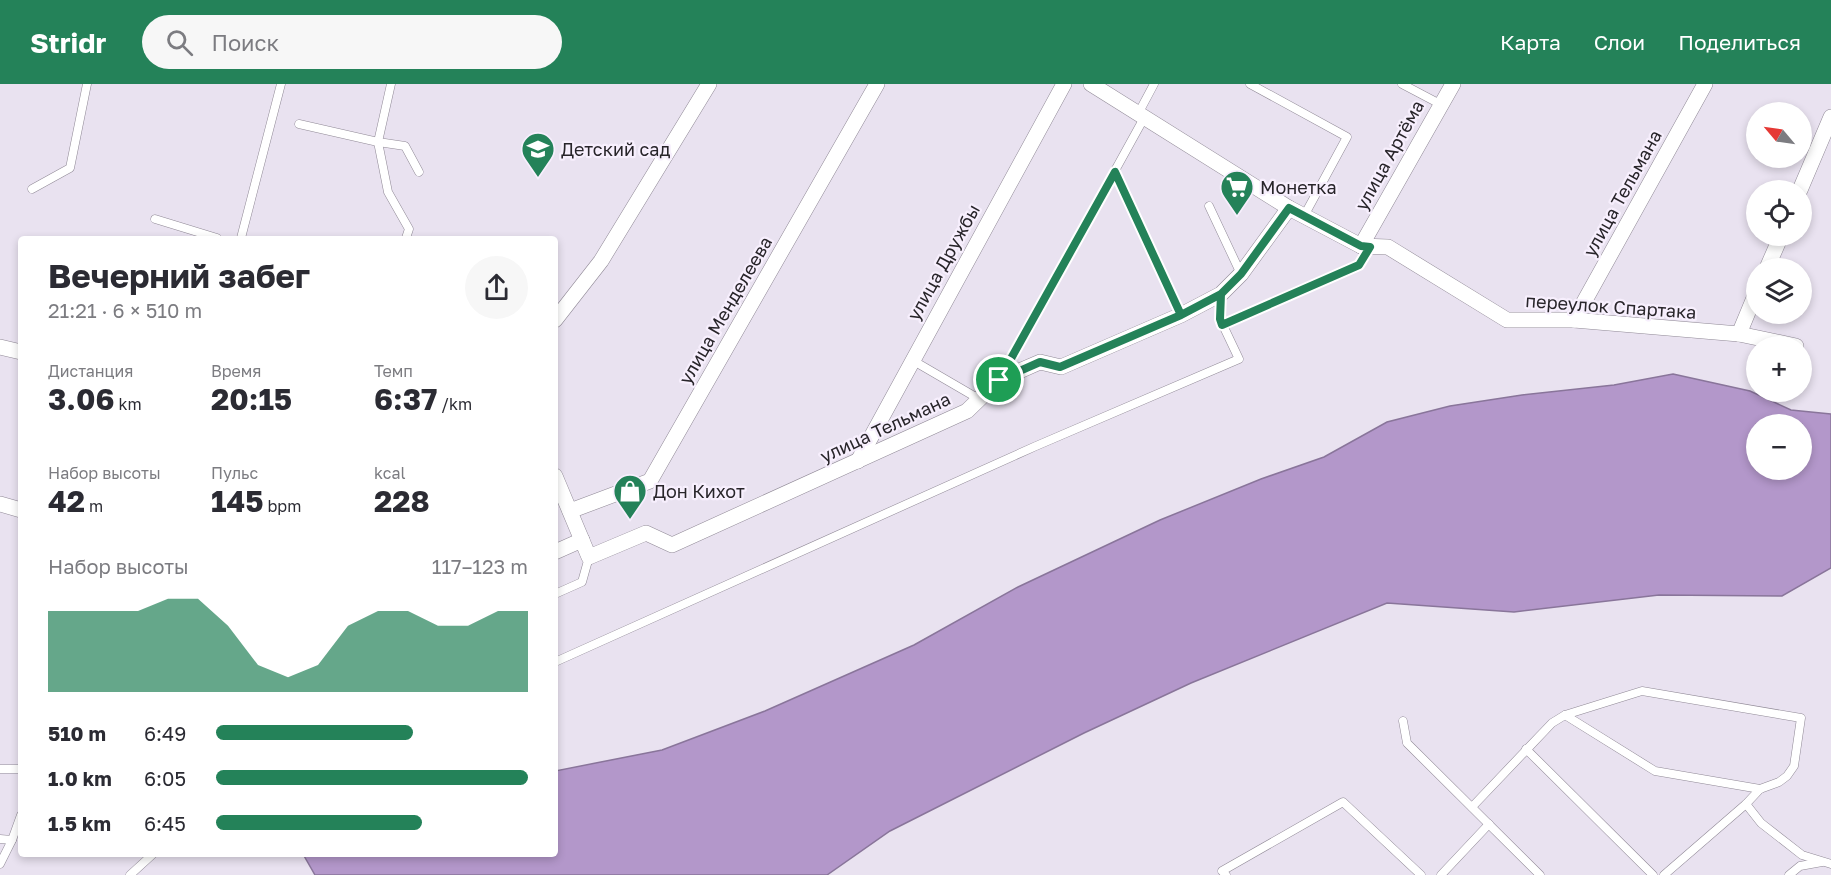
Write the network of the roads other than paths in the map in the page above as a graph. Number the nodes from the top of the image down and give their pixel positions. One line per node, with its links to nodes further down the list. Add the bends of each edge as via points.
1 (87, 84): 21 (lane, via 70,168)
2 (280, 84): 27 (lane)
3 (391, 84): 17 (lane)
4 (709, 84): 33 (street, via 600,261)
5 (877, 84): 48 (street, улица Менделеева, via 650,481)
6 (1064, 84): 41 (street, улица Дружбы)
7 (1091, 84): 14 (street, переулок Спартака)
8 (1154, 84): 14 (lane)
9 (1250, 84): 24 (lane, via 1347,137)
10 (1402, 84): 13 (lane)
11 (1453, 84): 13 (street, улица Артёма)
12 (1705, 84): 35 (street, улица Тельмана)
13 (1440, 104): 29 (street, улица Артёма)
14 (1141, 116): 19 (lane); 23 (street, переулок Спартака)
15 (1831, 117): 20 (street)
16 (299, 124): 17 (lane)
17 (378, 142): 18 (lane, via 405,146); 28 (lane, via 388,192 409,229)
18 (419, 172)
19 (1115, 172): 32 (lane); 42 (lane)
20 (1804, 180)
21 (32, 189)
22 (1209, 206): 30 (lane)
23 (1289, 208): 24 (street, переулок Спартака); 30 (street, улица Тельмана)
24 (1304, 216): 29 (street, переулок Спартака)
25 (155, 219): 26 (lane)
26 (206, 236)
27 (242, 236)
28 (407, 236)
29 (1366, 247): 35 (street, переулок Спартака, via 1388,247 1507,320); 36 (lane, via 1359,265)
30 (1241, 274): 31 (street, улица Тельмана)
31 (1221, 294): 32 (street, улица Тельмана); 36 (lane)
32 (1181, 315): 42 (street, улица Тельмана, via 1060,367 1040,362)
33 (558, 317)
34 (1746, 317): 37 (street)
35 (1574, 321): 37 (street, переулок Спартака)
36 (1222, 325): 53 (lane, via 1239,359)
37 (1739, 334): 38 (street, переулок Спартака)
38 (1748, 336)
39 (0, 347): 40 (street)
40 (18, 351)
41 (912, 360): 43 (lane); 44 (street, улица Дружбы)
42 (999, 380): 43 (street, улица Тельмана)
43 (979, 399): 44 (street, улица Тельмана, via 967,411)
44 (858, 461): 51 (street, улица Тельмана, via 672,545 646,533)
45 (558, 483): 48 (street)
46 (0, 504): 47 (street)
47 (18, 509)
48 (570, 511): 49 (street)
49 (582, 540): 50 (street); 51 (street)
50 (558, 551)
51 (589, 557): 52 (lane, via 582,582)
52 (558, 593)
53 (558, 661)
54 (1565, 715): 56 (lane); 59 (lane, via 1655,771); 59 (lane, via 1642,692 1801,718 1794,766 1779,782)
55 (1403, 721): 61 (lane, via 1407,743)
56 (1526, 749): 61 (lane); 74 (lane)
57 (0, 769): 58 (lane)
58 (18, 769)
59 (1760, 789): 60 (lane)
60 (1746, 804): 67 (lane, via 1761,823 1802,855); 75 (lane)
61 (1472, 807): 63 (lane)
62 (18, 823): 65 (lane)
63 (1488, 824): 72 (lane); 73 (lane)
64 (0, 839): 65 (lane)
65 (12, 840): 68 (lane)
66 (150, 857): 69 (lane)
67 (1827, 863): 76 (lane, via 1800,866)
68 (0, 864)
69 (130, 875)
70 (1226, 875): 71 (lane, via 1222,871 1343,801)
71 (1421, 875)
72 (1441, 875)
73 (1540, 875)
74 (1653, 875)
75 (1664, 875)
76 (1789, 875)

